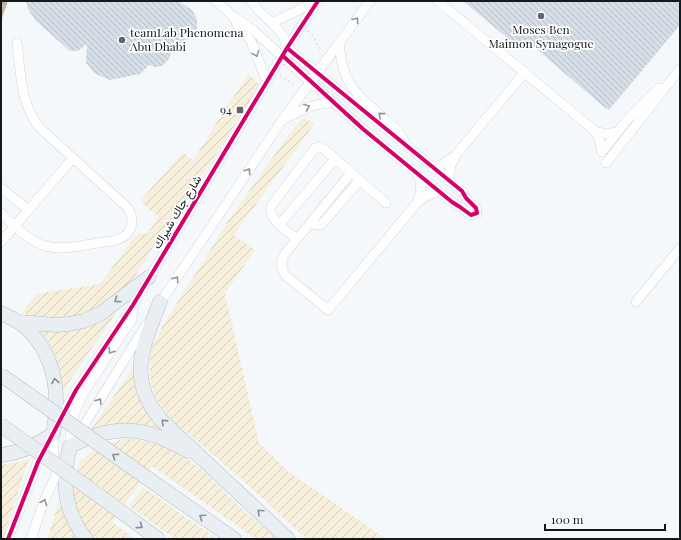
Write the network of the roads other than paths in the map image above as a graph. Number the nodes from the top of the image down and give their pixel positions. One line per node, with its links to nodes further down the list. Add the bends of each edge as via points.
1 (216, 1): 6 (street)
2 (251, 1): 7 (street)
3 (318, 1): 7 (street); 10 (street, شارع جاك شيراك)
4 (370, 1): 8 (street, one-way to 4)
5 (438, 1): 12 (street)
6 (232, 16): 10 (street); 15 (street, one-way to 15, via 251,41)
7 (272, 23): 10 (street, via 282,32)
8 (339, 42): 13 (street); 21 (street, one-way to 8, via 396,128 357,94 350,84 343,68)
9 (17, 43): 23 (street, via 23,92 31,115 40,128)
10 (285, 52): 13 (street); 15 (street, شارع جاك شيراك); 16 (street)
11 (680, 69): 14 (street)
12 (525, 72): 19 (street); 22 (street)
13 (318, 73): 16 (street); 21 (street)
14 (673, 78): 20 (street, via 654,93); 25 (street)
15 (267, 82): 43 (street, شارع جاك شيراك)
16 (310, 82): 17 (street); 18 (street)
17 (334, 103): 18 (street, one-way to 17, via 311,105); 28 (street)
18 (283, 119): 44 (street, one-way to 18)
19 (595, 131): 20 (street, via 607,134); 20 (street, via 602,152)
20 (618, 131)
21 (405, 145): 26 (street)
22 (455, 156): 26 (street); 30 (street)
23 (73, 158): 35 (street); 39 (street, via 128,208 132,226 127,234 115,240 56,248 36,242)
24 (335, 159): 27 (street); 38 (street); 38 (street, via 322,148 315,148 312,151 270,206 271,215)
25 (606, 163)
26 (433, 168): 30 (street)
27 (351, 173): 29 (street); 37 (street)
28 (419, 175): 32 (street); 34 (street, via 421,191)
29 (360, 180): 33 (street); 37 (street, via 322,224 318,226)
30 (448, 180): 32 (street, via 462,191 477,213 469,214)
31 (1, 188): 35 (street)
32 (440, 192): 34 (street, via 427,195)
33 (386, 203)
34 (417, 203): 40 (street, via 328,310 283,272 282,258)
35 (29, 210): 39 (street)
36 (1, 213): 39 (street)
37 (311, 222): 40 (street)
38 (280, 224): 40 (street)
39 (15, 226): 41 (street)
40 (297, 239)
41 (1, 242)
42 (680, 248): 45 (street)
43 (149, 277): 46 (street, شارع جاك شيراك); 48 (highway, one-way to 48, via 100,314 84,321 56,325)
44 (160, 302): 50 (street, one-way to 44); 57 (highway, one-way to 44, via 161,420 150,406 143,389 142,351)
45 (636, 302)
46 (133, 305): 52 (street, one-way to 52, via 132,319 83,394); 53 (street, شارع جاك شيراك, via 76,390)
47 (1, 313): 48 (highway)
48 (19, 322): 53 (highway, one-way to 48, via 57,403 53,372 42,348)
49 (1, 375): 64 (highway, one-way to 49, bridge)
50 (89, 418): 52 (street); 54 (street)
51 (1, 425): 63 (highway, one-way to 63, bridge)
52 (70, 427): 53 (street); 54 (street)
53 (52, 434): 55 (street); 56 (highway, via 25,450); 58 (street, شارع جاك شيراك)
54 (70, 446): 55 (street); 57 (highway, via 100,433 121,429 132,430 167,440); 59 (street); 62 (highway, via 66,468 67,498 73,519)
55 (54, 454): 58 (street); 59 (street)
56 (1, 455)
57 (202, 459): 65 (highway, one-way to 57)
58 (38, 462): 60 (street, شارع جاك شيراك)
59 (54, 481): 61 (street, one-way to 59)
60 (8, 539)
61 (31, 539)
62 (86, 539)
63 (158, 539)
64 (234, 539)
65 (288, 539)

